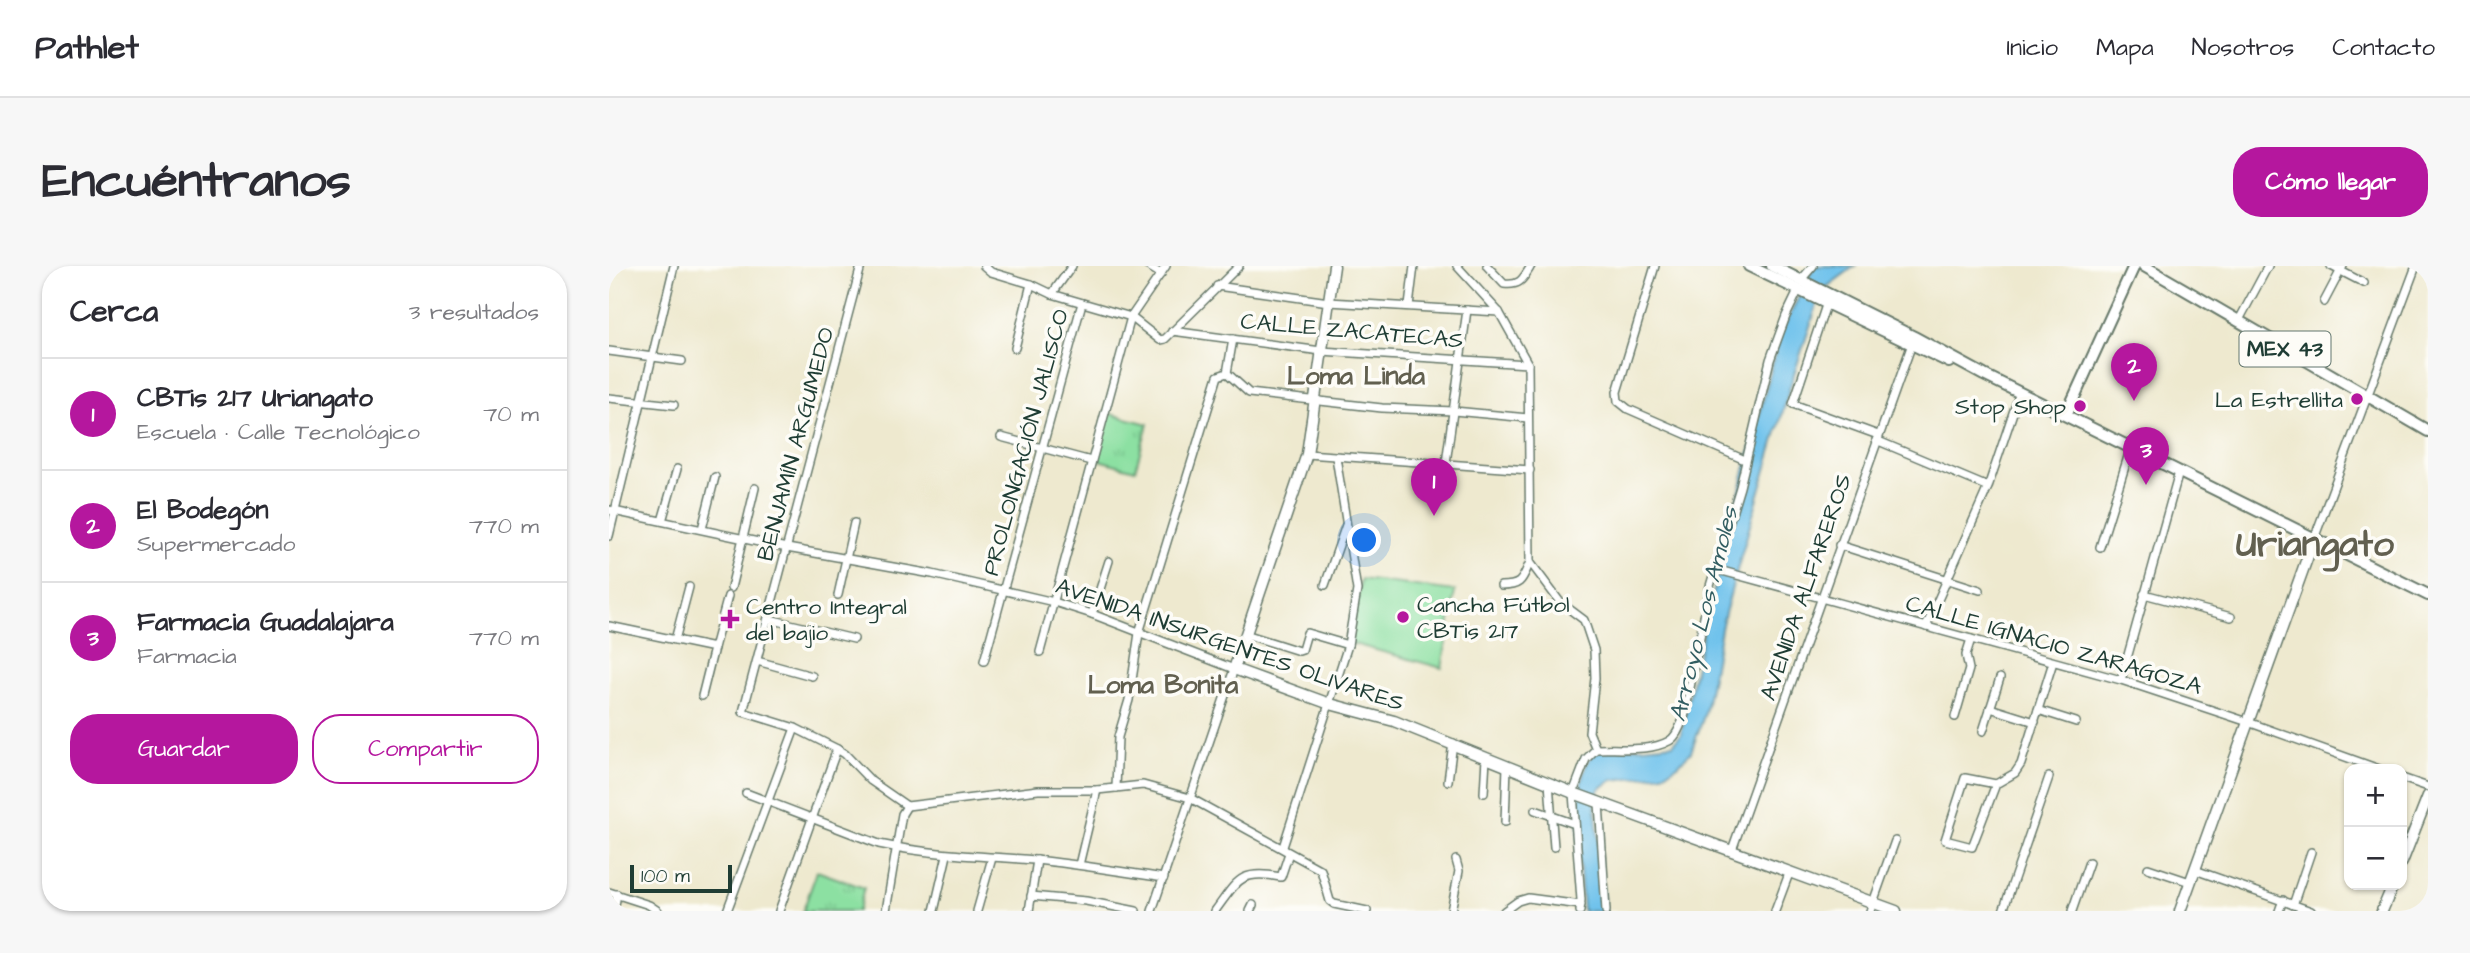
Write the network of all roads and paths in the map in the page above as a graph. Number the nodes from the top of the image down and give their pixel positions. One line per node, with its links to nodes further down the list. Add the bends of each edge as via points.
1 (674, 266): 44 (street)
2 (861, 266): 84 (street, BENJAMÍN ARGUMEDO)
3 (984, 266): 25 (street)
4 (1072, 266): 28 (street)
5 (1148, 266): 23 (street)
6 (1166, 266): 23 (street)
7 (1239, 266): 26 (street)
8 (1334, 266): 30 (street)
9 (1414, 266): 33 (street)
10 (1457, 266): 35 (street)
11 (1486, 266): 12 (street, via 1504,284 1515,285)
12 (1531, 266)
13 (1655, 266): 65 (street, via 1618,401)
14 (1772, 266): 27 (main road)
15 (1813, 266): 27 (street)
16 (2134, 266): 56 (main road)
17 (2144, 266): 37 (main road, MEX 43)
18 (2268, 266): 37 (street)
19 (2332, 266): 22 (street)
20 (2416, 266): 50 (street)
21 (1756, 268): 27 (main road)
22 (2342, 269): 24 (street); 31 (street)
23 (1161, 274): 36 (street)
24 (2364, 283)
25 (1031, 284): 28 (street); 41 (street)
26 (1217, 286): 30 (street); 38 (street)
27 (1801, 287): 29 (main road); 65 (street, via 1770,360)
28 (1052, 294): 32 (street)
29 (1825, 300): 40 (main road); 60 (street, via 1793,404)
30 (1329, 302): 33 (street); 43 (street)
31 (2324, 302)
32 (1082, 303): 36 (street); 62 (street, PROLONGACIÓN JALISCO)
33 (1409, 306): 34 (street)
34 (1467, 310): 35 (street); 45 (street)
35 (1499, 312): 47 (street)
36 (1131, 317): 38 (street, via 1160,340); 66 (street)
37 (2238, 322): 50 (main road, MEX 43)
38 (1172, 331): 39 (street, CALLE ZACATECAS)
39 (1233, 339): 43 (street, CALLE ZACATECAS); 48 (street)
40 (1912, 341): 49 (main road); 60 (street, AVENIDA ALFAREROS)
41 (1015, 348)
42 (609, 351): 44 (street)
43 (1321, 351): 45 (street, CALLE ZACATECAS); 52 (street)
44 (652, 356): 46 (street); 53 (street)
45 (1461, 360): 47 (street, CALLE ZACATECAS); 55 (street)
46 (682, 361)
47 (1528, 364): 57 (street)
48 (1222, 374): 52 (street, via 1249,393); 105 (street)
49 (2020, 392): 56 (main road); 72 (street)
50 (2367, 396): 58 (main road, MEX 43); 81 (street)
51 (609, 398): 53 (street)
52 (1313, 401): 55 (street); 63 (street)
53 (642, 402): 54 (street); 74 (street)
54 (674, 405)
55 (1454, 411): 57 (street); 67 (street)
56 (2066, 415): 61 (main road)
57 (1528, 418): 69 (street)
58 (2428, 430)
59 (1001, 437): 62 (street)
60 (1877, 437): 72 (street); 82 (street, AVENIDA ALFAREROS)
61 (2131, 447): 70 (main road); 83 (street)
62 (1043, 448): 66 (street); 94 (street, PROLONGACIÓN JALISCO)
63 (1307, 454): 64 (street); 106 (street)
64 (1336, 457): 67 (street); 77 (street)
65 (1745, 460): 88 (street)
66 (1091, 461): 99 (street)
67 (1446, 463): 69 (street)
68 (677, 469): 75 (street)
69 (1530, 470): 87 (street)
70 (2179, 472): 81 (main road); 95 (street)
71 (715, 477): 78 (street)
72 (1988, 487): 89 (street)
73 (755, 488): 80 (street)
74 (612, 511): 75 (street, AVENIDA INSURGENTES OLIVARES); 79 (street)
75 (662, 521): 78 (street, AVENIDA INSURGENTES OLIVARES)
76 (854, 523): 85 (street)
77 (1347, 524): 90 (street); 110 (street, via 1357,590)
78 (702, 529): 80 (street, AVENIDA INSURGENTES OLIVARES)
79 (609, 536)
80 (744, 538): 84 (street, AVENIDA INSURGENTES OLIVARES); 111 (street)
81 (2314, 539): 97 (main road); 127 (street)
82 (1839, 545): 89 (street); 98 (street, AVENIDA ALFAREROS)
83 (2100, 547)
84 (787, 548): 85 (street, AVENIDA INSURGENTES OLIVARES); 102 (street, BENJAMÍN ARGUMEDO)
85 (846, 558): 94 (street, AVENIDA INSURGENTES OLIVARES); 96 (street)
86 (1109, 561): 100 (street)
87 (1530, 562): 91 (street, via 1520,583); 132 (street, via 1560,602 1584,620 1594,650 1589,732)
88 (1716, 570): 98 (street, CALLE IGNACIO ZARAGOZA); 132 (street, via 1678,731 1671,741 1652,746)
89 (1947, 580): 93 (street); 104 (street)
90 (1325, 585)
91 (1501, 586)
92 (689, 587): 109 (street)
93 (1979, 590)
94 (1005, 592): 99 (street, AVENIDA INSURGENTES OLIVARES); 114 (street, PROLONGACIÓN JALISCO)
95 (2144, 594): 101 (street); 119 (street)
96 (838, 595)
97 (2428, 595)
98 (1822, 598): 104 (street, CALLE IGNACIO ZARAGOZA); 162 (street, AVENIDA ALFAREROS)
99 (1054, 602): 100 (street, AVENIDA INSURGENTES OLIVARES); 112 (street)
100 (1092, 614): 105 (street, AVENIDA INSURGENTES OLIVARES)
101 (2231, 617)
102 (769, 618): 107 (street); 113 (street, BENJAMÍN ARGUMEDO)
103 (609, 626): 109 (street)
104 (1926, 627): 108 (street, CALLE IGNACIO ZARAGOZA)
105 (1139, 633): 116 (street, AVENIDA INSURGENTES OLIVARES); 142 (street, via 1118,737)
106 (1245, 634): 110 (street, via 1299,652 1307,633); 116 (street)
107 (854, 639)
108 (1971, 639): 115 (street, CALLE IGNACIO ZARAGOZA); 124 (street, via 1966,655 1969,669)
109 (675, 640): 111 (street)
110 (1348, 645): 121 (street)
111 (714, 648): 120 (street)
112 (1040, 652)
113 (757, 661): 117 (street); 128 (street, BENJAMÍN ARGUMEDO, via 743,712)
114 (985, 661)
115 (2053, 662): 119 (street, CALLE IGNACIO ZARAGOZA); 123 (street)
116 (1234, 669): 121 (street, AVENIDA INSURGENTES OLIVARES); 148 (street)
117 (812, 676)
118 (2000, 678): 122 (street)
119 (2121, 680): 127 (street, CALLE IGNACIO ZARAGOZA)
120 (702, 696)
121 (1330, 704): 130 (street, AVENIDA INSURGENTES OLIVARES); 161 (street)
122 (1990, 708): 125 (street); 129 (street)
123 (2038, 710): 125 (street); 126 (street)
124 (1955, 717)
125 (2035, 722): 140 (street, via 2021,764)
126 (2076, 722)
127 (2248, 722): 134 (street, CALLE IGNACIO ZARAGOZA); 171 (street)
128 (795, 727): 131 (street); 149 (street)
129 (1983, 731)
130 (1453, 743): 133 (street, AVENIDA INSURGENTES OLIVARES); 138 (street)
131 (838, 749): 151 (street, via 871,781); 154 (street)
132 (1596, 749): 146 (street, via 1586,760)
133 (1486, 758): 135 (street, AVENIDA INSURGENTES OLIVARES); 145 (street)
134 (2365, 764)
135 (1507, 766): 139 (street, AVENIDA INSURGENTES OLIVARES); 155 (street)
136 (2049, 777): 199 (street)
137 (2407, 780): 141 (street)
138 (1448, 781)
139 (1549, 783): 146 (street, AVENIDA INSURGENTES OLIVARES); 153 (street)
140 (1996, 784): 140 (street, via 1965,778 1945,841 1972,847)
141 (2428, 787)
142 (1116, 788): 143 (street); 148 (street, via 1143,785)
143 (1097, 790): 151 (street, via 1038,790); 169 (street)
144 (746, 793): 149 (street)
145 (1485, 793)
146 (1575, 794): 150 (street, AVENIDA INSURGENTES OLIVARES); 156 (street)
147 (2428, 796): 160 (street)
148 (1190, 798): 161 (street); 173 (street)
149 (768, 801): 154 (street); 184 (street)
150 (1598, 802): 162 (street); 196 (street)
151 (907, 806): 158 (street)
152 (1535, 810): 153 (street)
153 (1552, 816): 156 (street); 159 (street)
154 (814, 818): 158 (street); 185 (street)
155 (1505, 822)
156 (1575, 824): 181 (street)
157 (1895, 841): 180 (street)
158 (896, 847): 164 (street); 186 (street)
159 (1554, 847)
160 (2407, 849)
161 (1286, 850): 192 (street, via 1281,877 1249,874); 193 (street, via 1321,870 1330,901)
162 (1732, 850): 172 (street)
163 (2311, 852): 179 (street)
164 (947, 855): 165 (street); 187 (street)
165 (992, 858): 166 (street); 188 (street)
166 (1037, 860): 169 (street); 177 (street)
167 (1456, 860): 194 (street, via 1459,871)
168 (2089, 862): 200 (street)
169 (1079, 865): 173 (street)
170 (2148, 868): 174 (street)
171 (2195, 870): 174 (street); 178 (street)
172 (1790, 871): 180 (street); 197 (street)
173 (1164, 878): 191 (street)
174 (2190, 882): 201 (street)
175 (2390, 890): 204 (street)
176 (613, 893): 182 (street); 183 (street)
177 (1031, 897): 189 (street); 190 (street)
178 (2283, 900): 179 (street); 202 (street)
179 (2293, 905): 203 (street)
180 (1872, 906): 198 (street)
181 (1580, 908): 195 (street, via 1528,898)
182 (614, 911)
183 (658, 911)
184 (727, 911)
185 (779, 911)
186 (886, 911)
187 (935, 911)
188 (977, 911)
189 (1029, 911)
190 (1136, 911)
191 (1152, 911)
192 (1215, 911)
193 (1367, 911)
194 (1451, 911)
195 (1504, 911)
196 (1606, 911)
197 (1775, 911)
198 (1896, 911)
199 (2003, 911)
200 (2073, 911)
201 (2180, 911)
202 (2279, 911)
203 (2311, 911)
204 (2382, 911)

